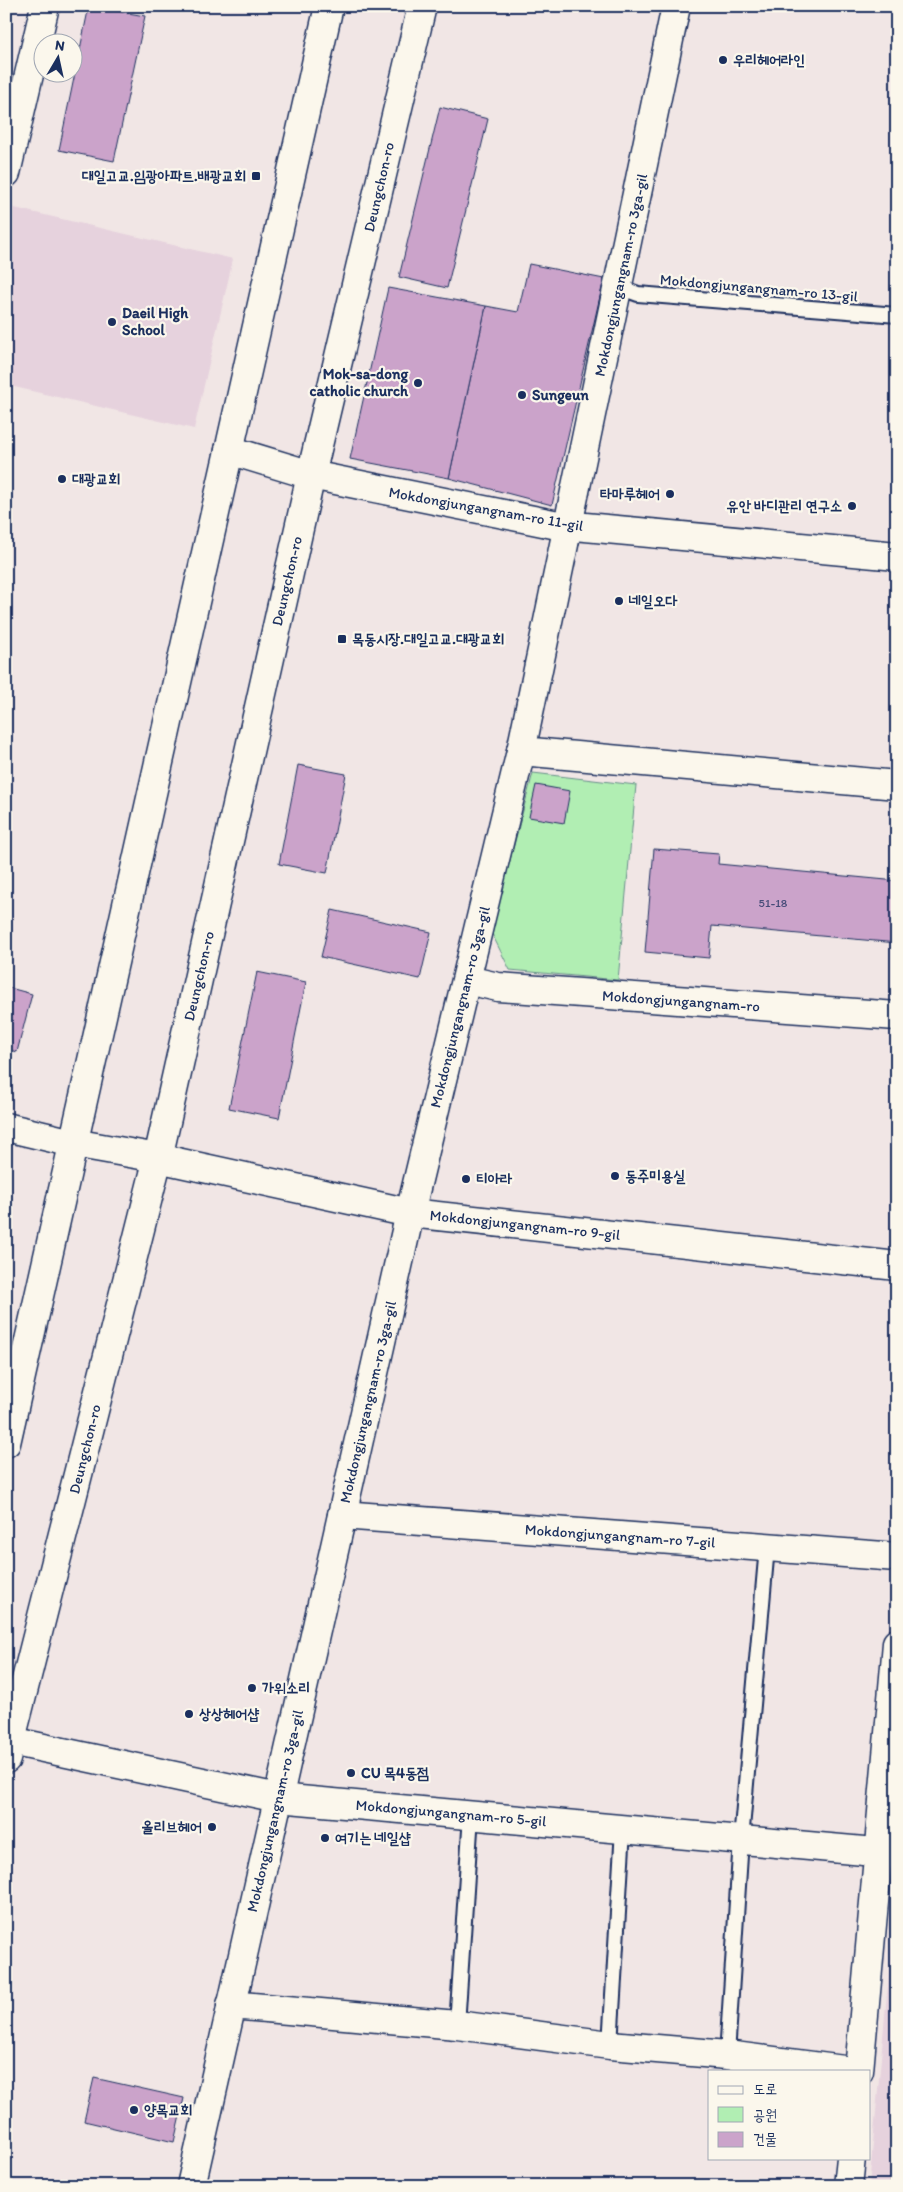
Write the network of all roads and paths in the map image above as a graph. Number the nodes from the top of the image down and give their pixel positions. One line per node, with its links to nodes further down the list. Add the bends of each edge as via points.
1 (45, 6): 5 (street)
2 (329, 6): 8 (street)
3 (422, 6): 9 (street, Deungchon-ro)
4 (676, 6): 6 (street, Mokdongjungangnam-ro 3ga-gil)
5 (6, 173)
6 (619, 287): 7 (lane, Mokdongjungangnam-ro 13-gil, via 638,294); 10 (street, Mokdongjungangnam-ro 3ga-gil)
7 (897, 316)
8 (229, 450): 9 (street, Mokdongjungangnam-ro 11-gil); 17 (street)
9 (311, 475): 10 (street, Mokdongjungangnam-ro 11-gil); 18 (street, Deungchon-ro)
10 (569, 526): 11 (street, Mokdongjungangnam-ro 11-gil); 12 (street, Mokdongjungangnam-ro 3ga-gil)
11 (897, 556)
12 (522, 751): 13 (street); 14 (street, Mokdongjungangnam-ro 3ga-gil)
13 (897, 785)
14 (467, 980): 15 (street, Mokdongjungangnam-ro, via 498,987); 19 (street, Mokdongjungangnam-ro 3ga-gil)
15 (897, 1016)
16 (6, 1127): 17 (street)
17 (74, 1143): 18 (street); 21 (street)
18 (158, 1158): 19 (street, Mokdongjungangnam-ro 9-gil); 26 (street, Deungchon-ro)
19 (410, 1213): 20 (street, Mokdongjungangnam-ro 9-gil); 22 (street, Mokdongjungangnam-ro 3ga-gil)
20 (897, 1266)
21 (6, 1443)
22 (342, 1515): 23 (street, Mokdongjungangnam-ro 7-gil); 27 (street, Mokdongjungangnam-ro 3ga-gil)
23 (767, 1547): 24 (street, Mokdongjungangnam-ro 7-gil); 30 (lane)
24 (897, 1557)
25 (897, 1643): 31 (street)
26 (8, 1746): 27 (street, Mokdongjungangnam-ro 5-gil)
27 (278, 1798): 28 (street, Mokdongjungangnam-ro 5-gil); 32 (street, Mokdongjungangnam-ro 3ga-gil)
28 (471, 1815): 29 (street, Mokdongjungangnam-ro 5-gil); 33 (lane)
29 (623, 1829): 30 (street, Mokdongjungangnam-ro 5-gil); 34 (lane)
30 (741, 1840): 31 (street, Mokdongjungangnam-ro 5-gil); 35 (lane)
31 (887, 1853): 37 (street)
32 (231, 2005): 33 (street); 39 (street, Mokdongjungangnam-ro 3ga-gil)
33 (457, 2024): 34 (street)
34 (610, 2045): 35 (street)
35 (727, 2055): 36 (street)
36 (844, 2070)
37 (859, 2070)
38 (851, 2160): 40 (street)
39 (191, 2186)
40 (848, 2186)

